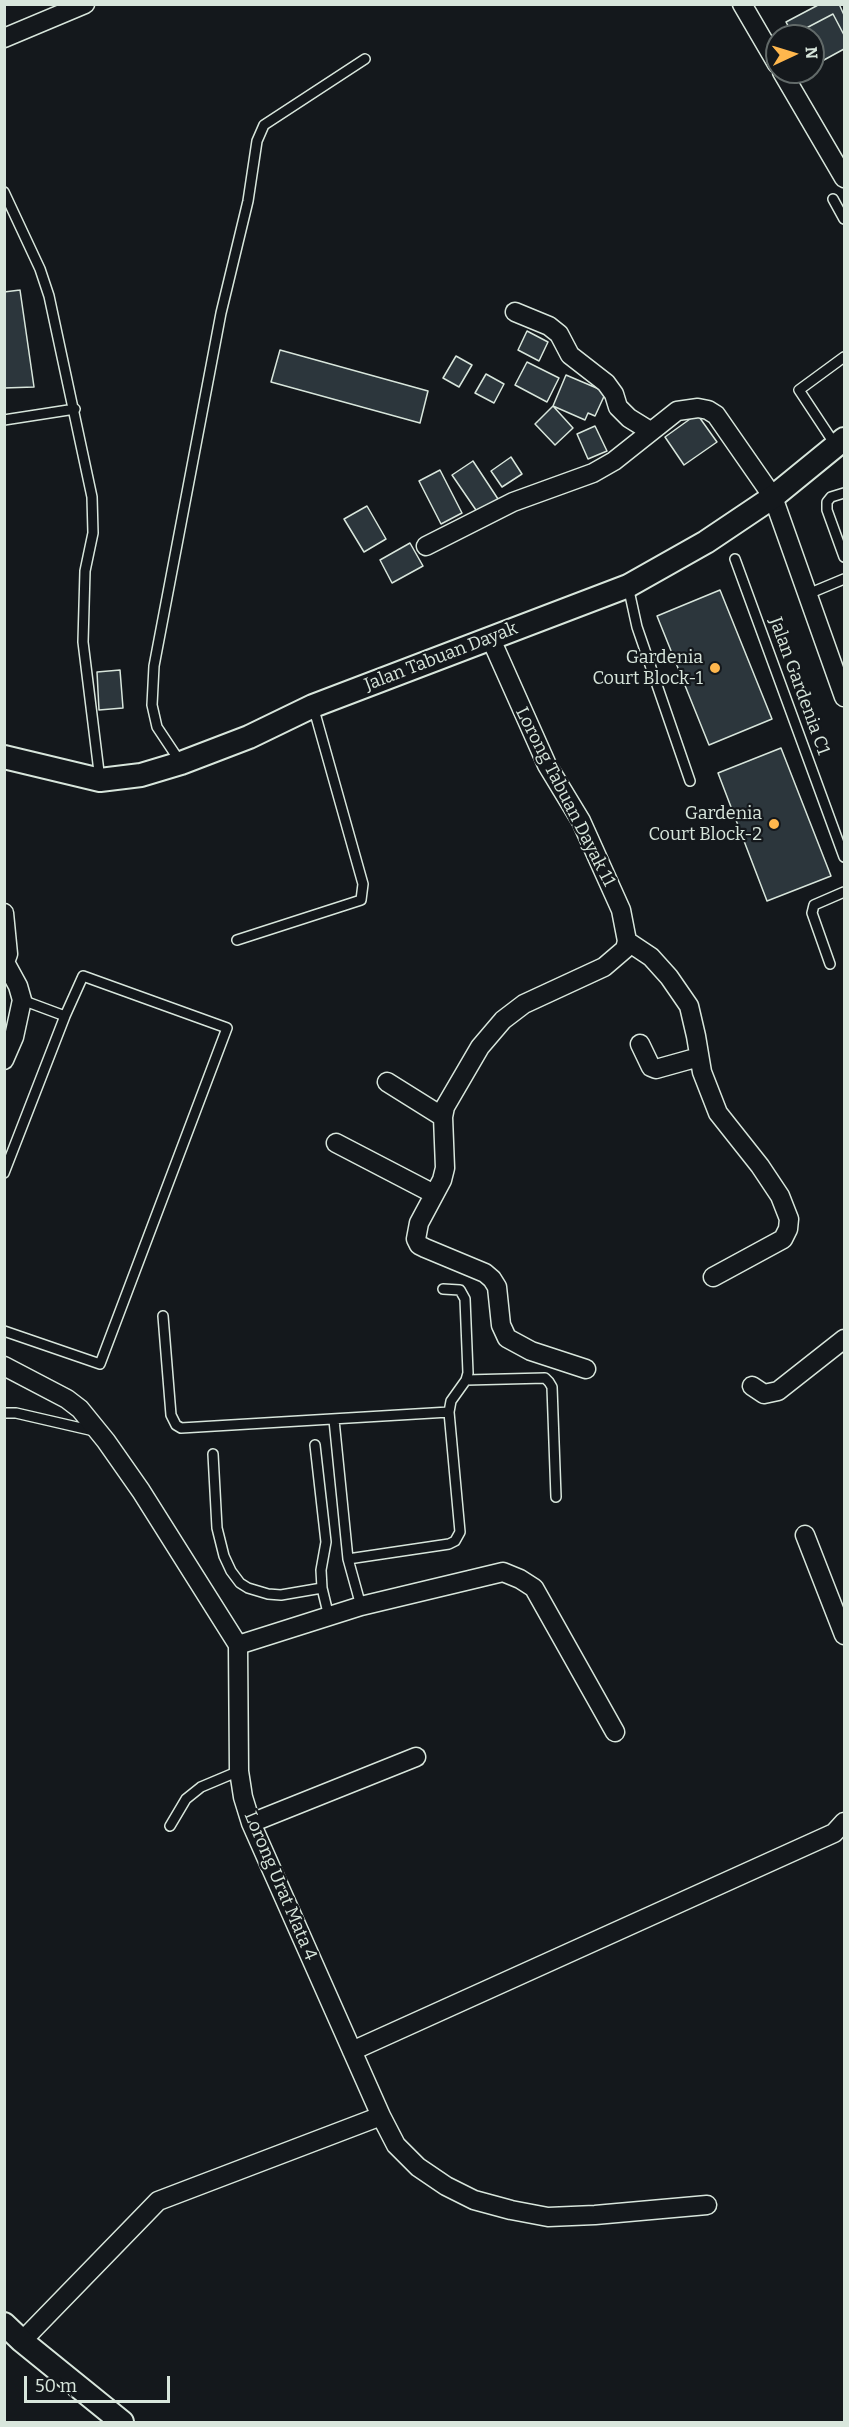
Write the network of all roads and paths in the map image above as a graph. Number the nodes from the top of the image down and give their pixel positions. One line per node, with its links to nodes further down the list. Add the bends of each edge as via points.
1 (85, 4): 3 (street)
2 (742, 4): 4 (street)
3 (4, 38)
4 (765, 43)
5 (365, 59): 29 (lane, via 264,125 257,141 154,666 152,705 157,727)
6 (789, 84): 7 (street)
7 (844, 178)
8 (4, 192): 13 (lane, via 49,296)
9 (833, 199): 10 (lane)
10 (844, 219)
11 (515, 312): 15 (street, via 559,334 570,355 606,383 618,407)
12 (844, 357): 16 (lane, via 799,390)
13 (75, 409): 14 (lane); 30 (lane, via 92,497 93,533 85,571 83,642)
14 (4, 420)
15 (650, 431): 18 (street, via 677,411 708,410 716,415); 19 (street, via 593,473 513,502)
16 (840, 443): 18 (street, Jalan Tabuan Dayak)
17 (844, 493): 20 (lane, via 831,497 827,510)
18 (773, 497): 23 (street, Jalan Tabuan Dayak, via 706,542); 24 (street)
19 (426, 546)
20 (844, 557)
21 (735, 559): 32 (lane, Jalan Gardenia C1)
22 (844, 579): 24 (lane)
23 (628, 586): 25 (street, Jalan Tabuan Dayak); 31 (lane, via 637,627)
24 (808, 594): 26 (street)
25 (490, 637): 27 (street, Jalan Tabuan Dayak); 36 (street, Lorong Tabuan Dayak 11, via 547,765 581,821 621,910)
26 (844, 697)
27 (313, 706): 29 (street, Jalan Tabuan Dayak, via 249,737); 35 (lane, via 363,884 361,900)
28 (4, 757): 30 (street, Jalan Tabuan Dayak)
29 (181, 763): 30 (street, Jalan Tabuan Dayak, via 141,776)
30 (100, 780)
31 (690, 781)
32 (844, 857)
33 (844, 892): 37 (lane, via 814,905 812,913)
34 (4, 913): 38 (street, via 8,954)
35 (237, 940)
36 (627, 941): 42 (street, via 651,957 688,1006); 45 (street, via 625,949 604,967 524,1004 503,1020 480,1047)
37 (830, 964)
38 (5, 965): 39 (street)
39 (22, 1000): 40 (lane); 43 (street)
40 (65, 1016): 47 (lane); 52 (lane, via 83,976 227,1029 100,1364)
41 (640, 1044): 42 (street, via 651,1067 656,1069)
42 (699, 1058): 49 (street, via 718,1113 780,1196 789,1219 783,1239)
43 (4, 1060)
44 (387, 1082): 45 (street)
45 (443, 1117): 48 (street, via 445,1168)
46 (336, 1143): 48 (street)
47 (4, 1173)
48 (434, 1194): 55 (street, via 417,1230 419,1245 492,1279 507,1338 518,1346)
49 (713, 1277)
50 (443, 1289): 56 (lane, via 460,1290 465,1299)
51 (163, 1316): 60 (lane, via 171,1415 176,1425 181,1428)
52 (4, 1331)
53 (844, 1339): 57 (street, via 778,1391 764,1394)
54 (4, 1366): 61 (street, via 67,1399)
55 (586, 1368)
56 (466, 1380): 58 (lane, via 451,1401); 64 (lane, via 545,1378 549,1382)
57 (752, 1386)
58 (449, 1412): 60 (lane); 66 (lane, via 458,1537 449,1544)
59 (4, 1413): 61 (lane)
60 (334, 1420): 66 (lane)
61 (97, 1432): 71 (street, via 141,1491)
62 (315, 1445): 67 (lane, via 326,1542)
63 (213, 1454): 67 (lane, via 219,1542 240,1583 258,1592 281,1595)
64 (556, 1497)
65 (805, 1535): 70 (street)
66 (348, 1560): 68 (lane)
67 (321, 1588): 69 (lane)
68 (362, 1606): 69 (street); 72 (street, via 487,1574 503,1572 520,1579 534,1588)
69 (329, 1617): 71 (street)
70 (844, 1635)
71 (237, 1646): 74 (street, Lorong Urat Mata 4)
72 (615, 1732)
73 (416, 1757): 76 (street)
74 (239, 1771): 76 (street, Lorong Urat Mata 4); 77 (lane, via 201,1787 186,1799)
75 (844, 1822): 78 (street, via 834,1833)
76 (251, 1823): 78 (street, Lorong Urat Mata 4)
77 (170, 1826)
78 (352, 2051): 79 (street, Lorong Urat Mata 4)
79 (381, 2116): 80 (street, Lorong Urat Mata 4, via 396,2145 418,2167 465,2195 511,2210 548,2217); 82 (street, via 158,2201)
80 (707, 2205)
81 (4, 2324): 82 (street)
82 (22, 2341): 83 (street)
83 (122, 2422)

